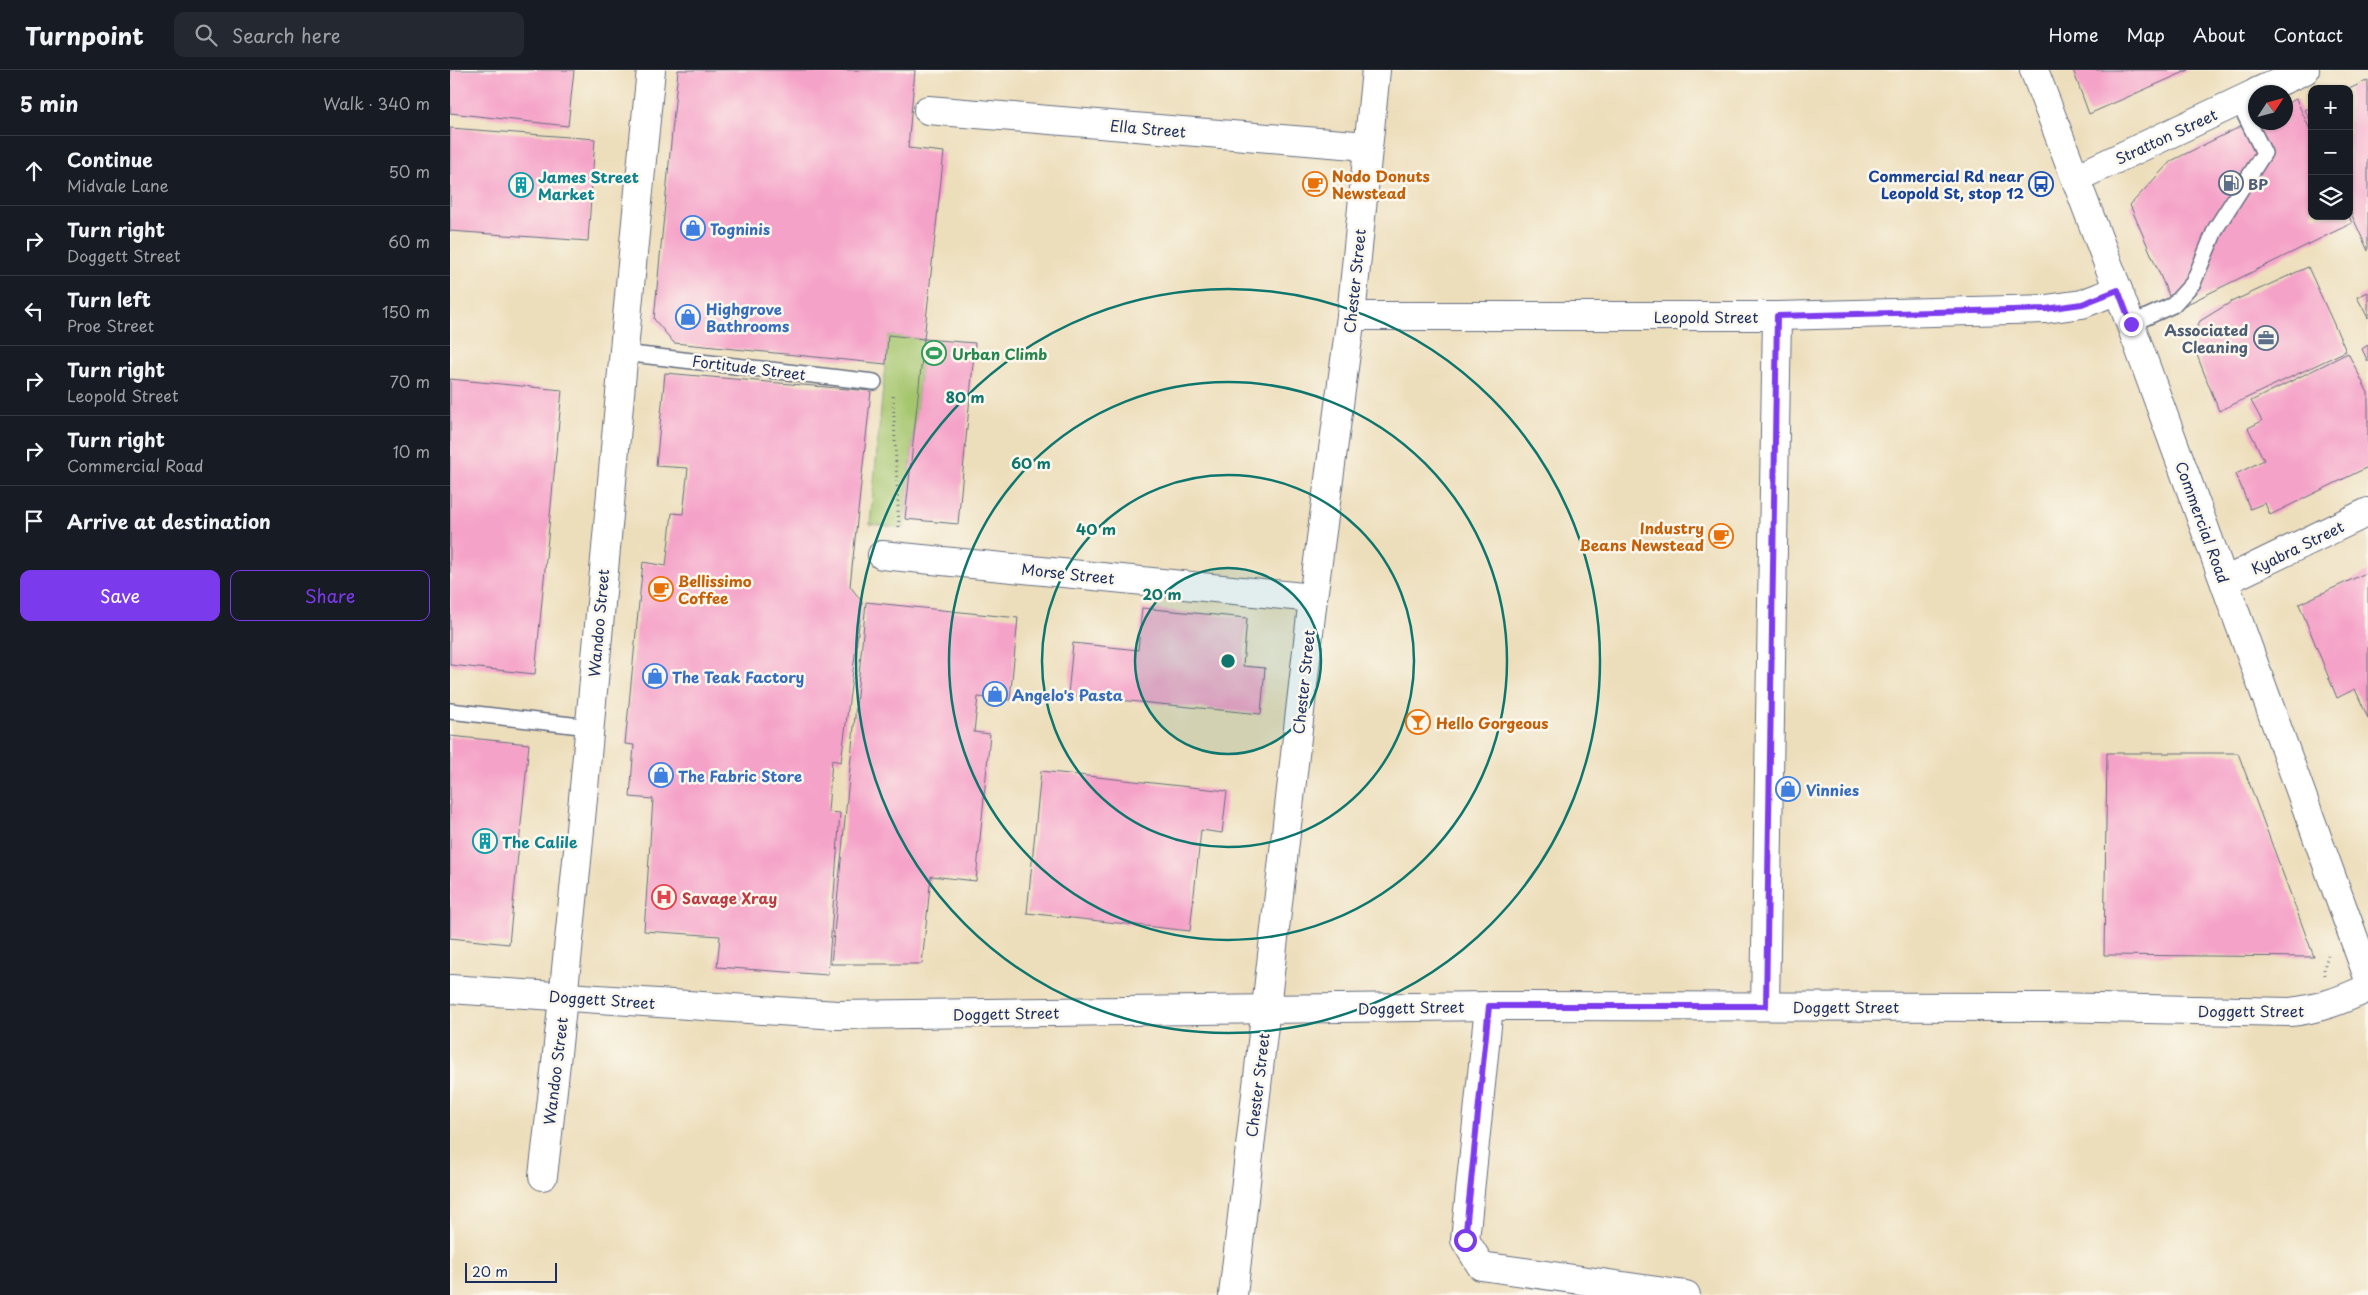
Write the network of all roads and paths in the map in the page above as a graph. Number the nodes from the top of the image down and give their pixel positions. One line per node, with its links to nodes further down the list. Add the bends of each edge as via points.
1 (651, 70): 15 (street, Wandoo Street)
2 (1376, 70): 9 (street, Chester Street)
3 (2034, 70): 10 (street, Commercial Road)
4 (2305, 70): 5 (street, Stratton Street)
5 (2273, 85)
6 (2248, 97): 10 (street, Stratton Street)
7 (928, 110): 9 (street, Ella Street)
8 (2258, 130): 14 (lane, via 2264,153 2216,228 2193,283 2173,305)
9 (1367, 146): 12 (street, Chester Street)
10 (2076, 178): 11 (street, Commercial Road)
11 (2118, 290): 13 (street, Leopold Street, via 2082,304 2046,309); 14 (street, Commercial Road)
12 (1351, 316): 13 (street, Leopold Street); 20 (street, Chester Street)
13 (1777, 316): 30 (street)
14 (2131, 324): 19 (street, Commercial Road)
15 (623, 353): 16 (lane, Fortitude Street); 22 (street, Wandoo Street)
16 (874, 382): 18 (path, via 892,384)
17 (2368, 512): 19 (street, Kyabra Street)
18 (891, 556): 20 (street, Morse Street)
19 (2225, 582): 24 (street, Commercial Road)
20 (1313, 598): 31 (street, Chester Street)
21 (450, 711): 22 (lane)
22 (589, 727): 28 (street, Wandoo Street)
23 (2335, 952): 25 (path, via 2326,956 2324,969)
24 (2368, 977)
25 (2327, 979)
26 (2368, 988): 30 (street, Doggett Street, via 2314,1010 2290,1012)
27 (450, 989): 28 (street, Doggett Street)
28 (564, 996): 31 (street, Doggett Street, via 837,1015); 32 (street, Wandoo Street)
29 (1489, 1006): 30 (street, Doggett Street); 31 (street, Doggett Street); 34 (street, via 1465,1240 1481,1266)
30 (1766, 1006)
31 (1266, 1008): 33 (street, Chester Street)
32 (543, 1176)
33 (1232, 1295)
34 (1686, 1295)

